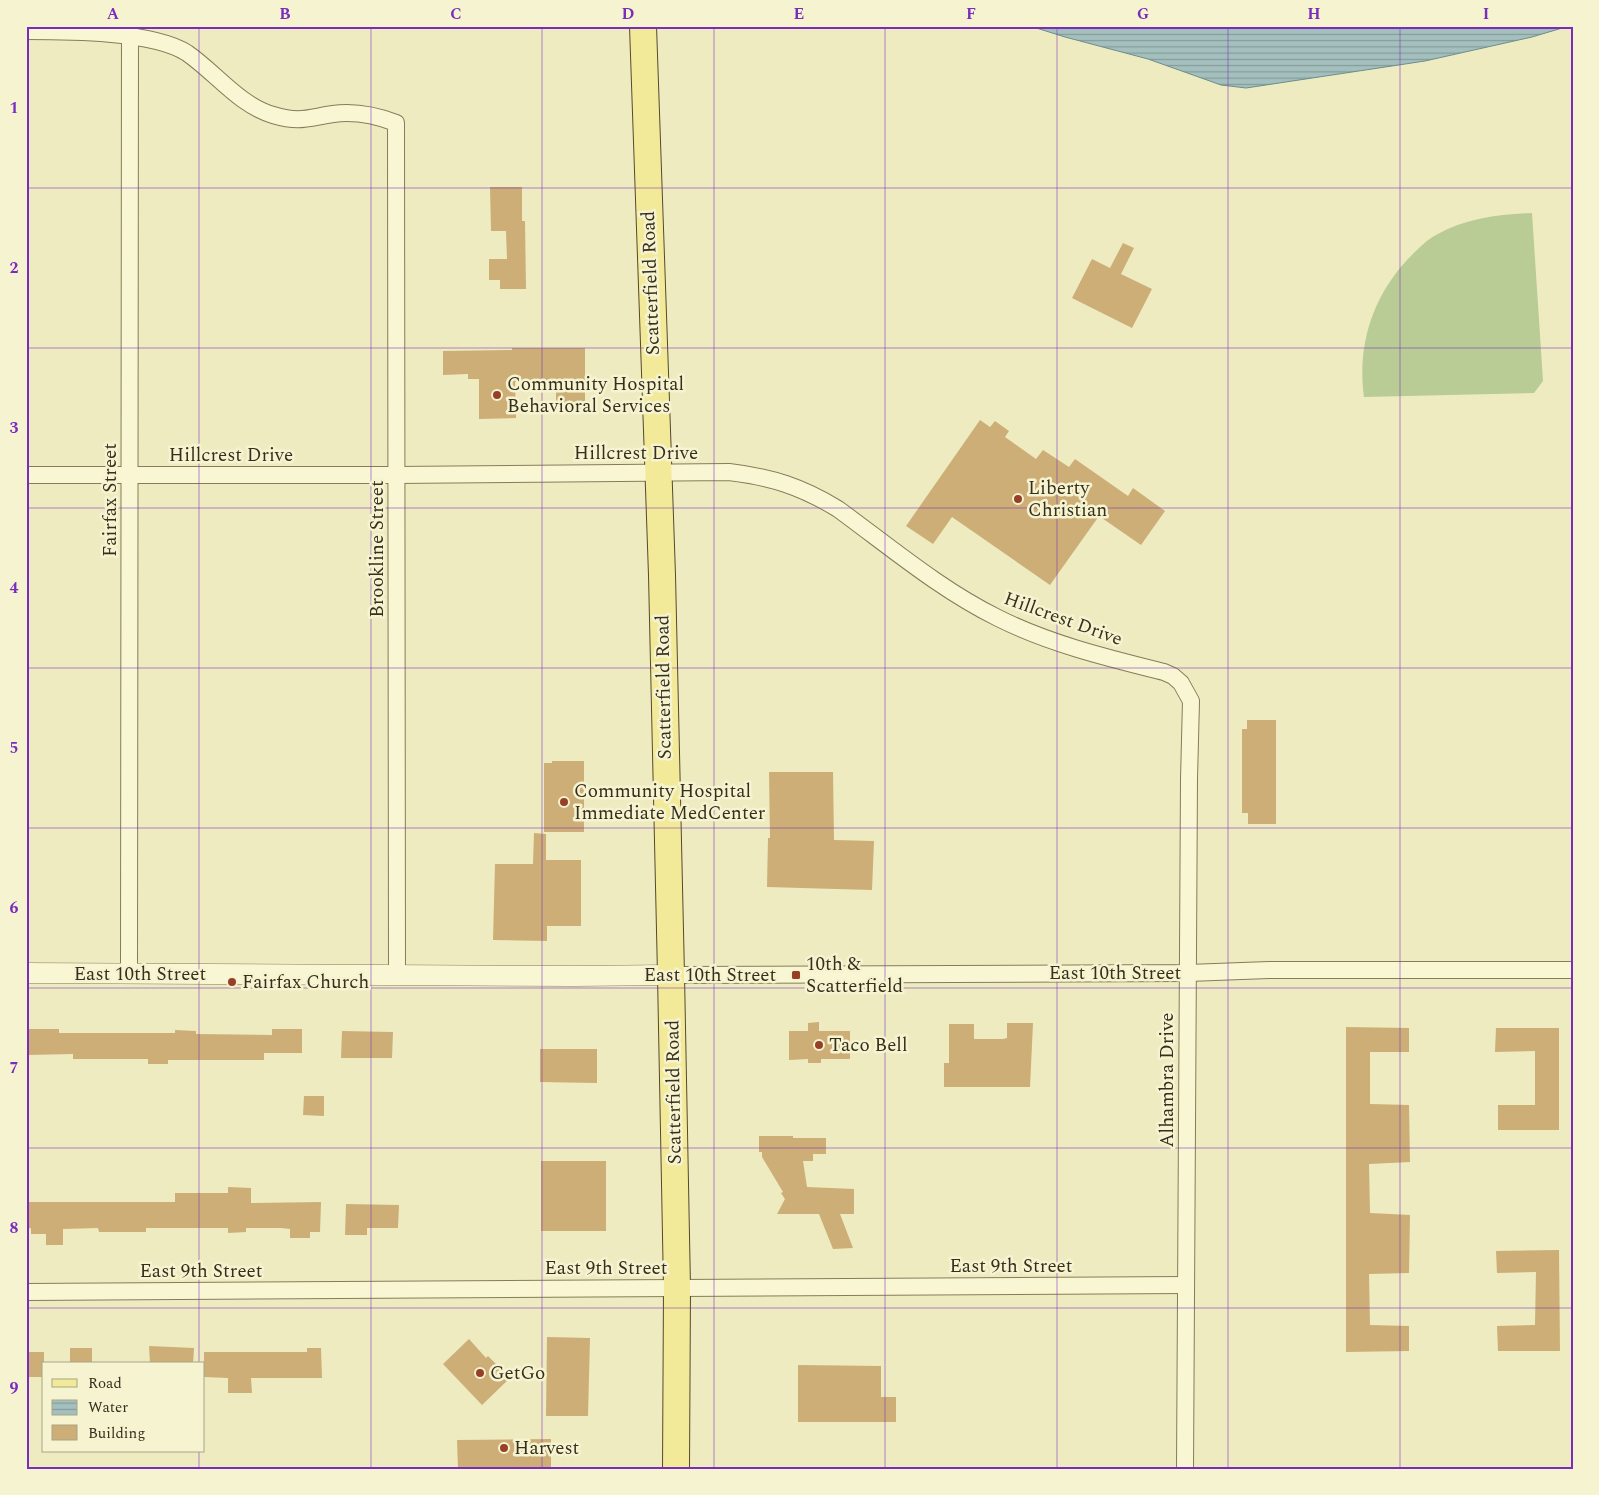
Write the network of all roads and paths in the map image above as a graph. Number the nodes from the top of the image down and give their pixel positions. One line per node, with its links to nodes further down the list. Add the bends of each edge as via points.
1 (643, 26): 4 (main road, Scatterfield Road)
2 (26, 30): 3 (street)
3 (130, 31): 6 (street, Fairfax Street); 7 (street, Brookline Street, via 186,52 253,108 270,114 291,120 365,113 396,123)
4 (658, 473): 7 (street, Hillcrest Drive); 8 (street, Hillcrest Drive, via 729,472 757,475 788,484 821,498 961,598 998,618 1084,652 1164,672); 14 (main road, Scatterfield Road)
5 (26, 475): 6 (street, Hillcrest Drive)
6 (130, 475): 7 (street, Hillcrest Drive); 12 (street, Fairfax Street)
7 (396, 475): 13 (street, Brookline Street)
8 (1187, 692): 11 (street, Alhambra Drive, via 1191,701)
9 (1573, 970): 11 (street, East 10th Street)
10 (26, 973): 12 (street, East 10th Street)
11 (1188, 973): 14 (street, East 10th Street); 15 (street, Alhambra Drive)
12 (129, 974): 13 (street, East 10th Street)
13 (397, 975): 14 (street, East 10th Street)
14 (672, 975): 16 (main road, Scatterfield Road)
15 (1186, 1285): 16 (street, East 9th Street); 19 (street, Alhambra Drive)
16 (677, 1288): 17 (street, East 9th Street); 18 (main road, Scatterfield Road)
17 (26, 1292)
18 (676, 1469)
19 (1185, 1469)

